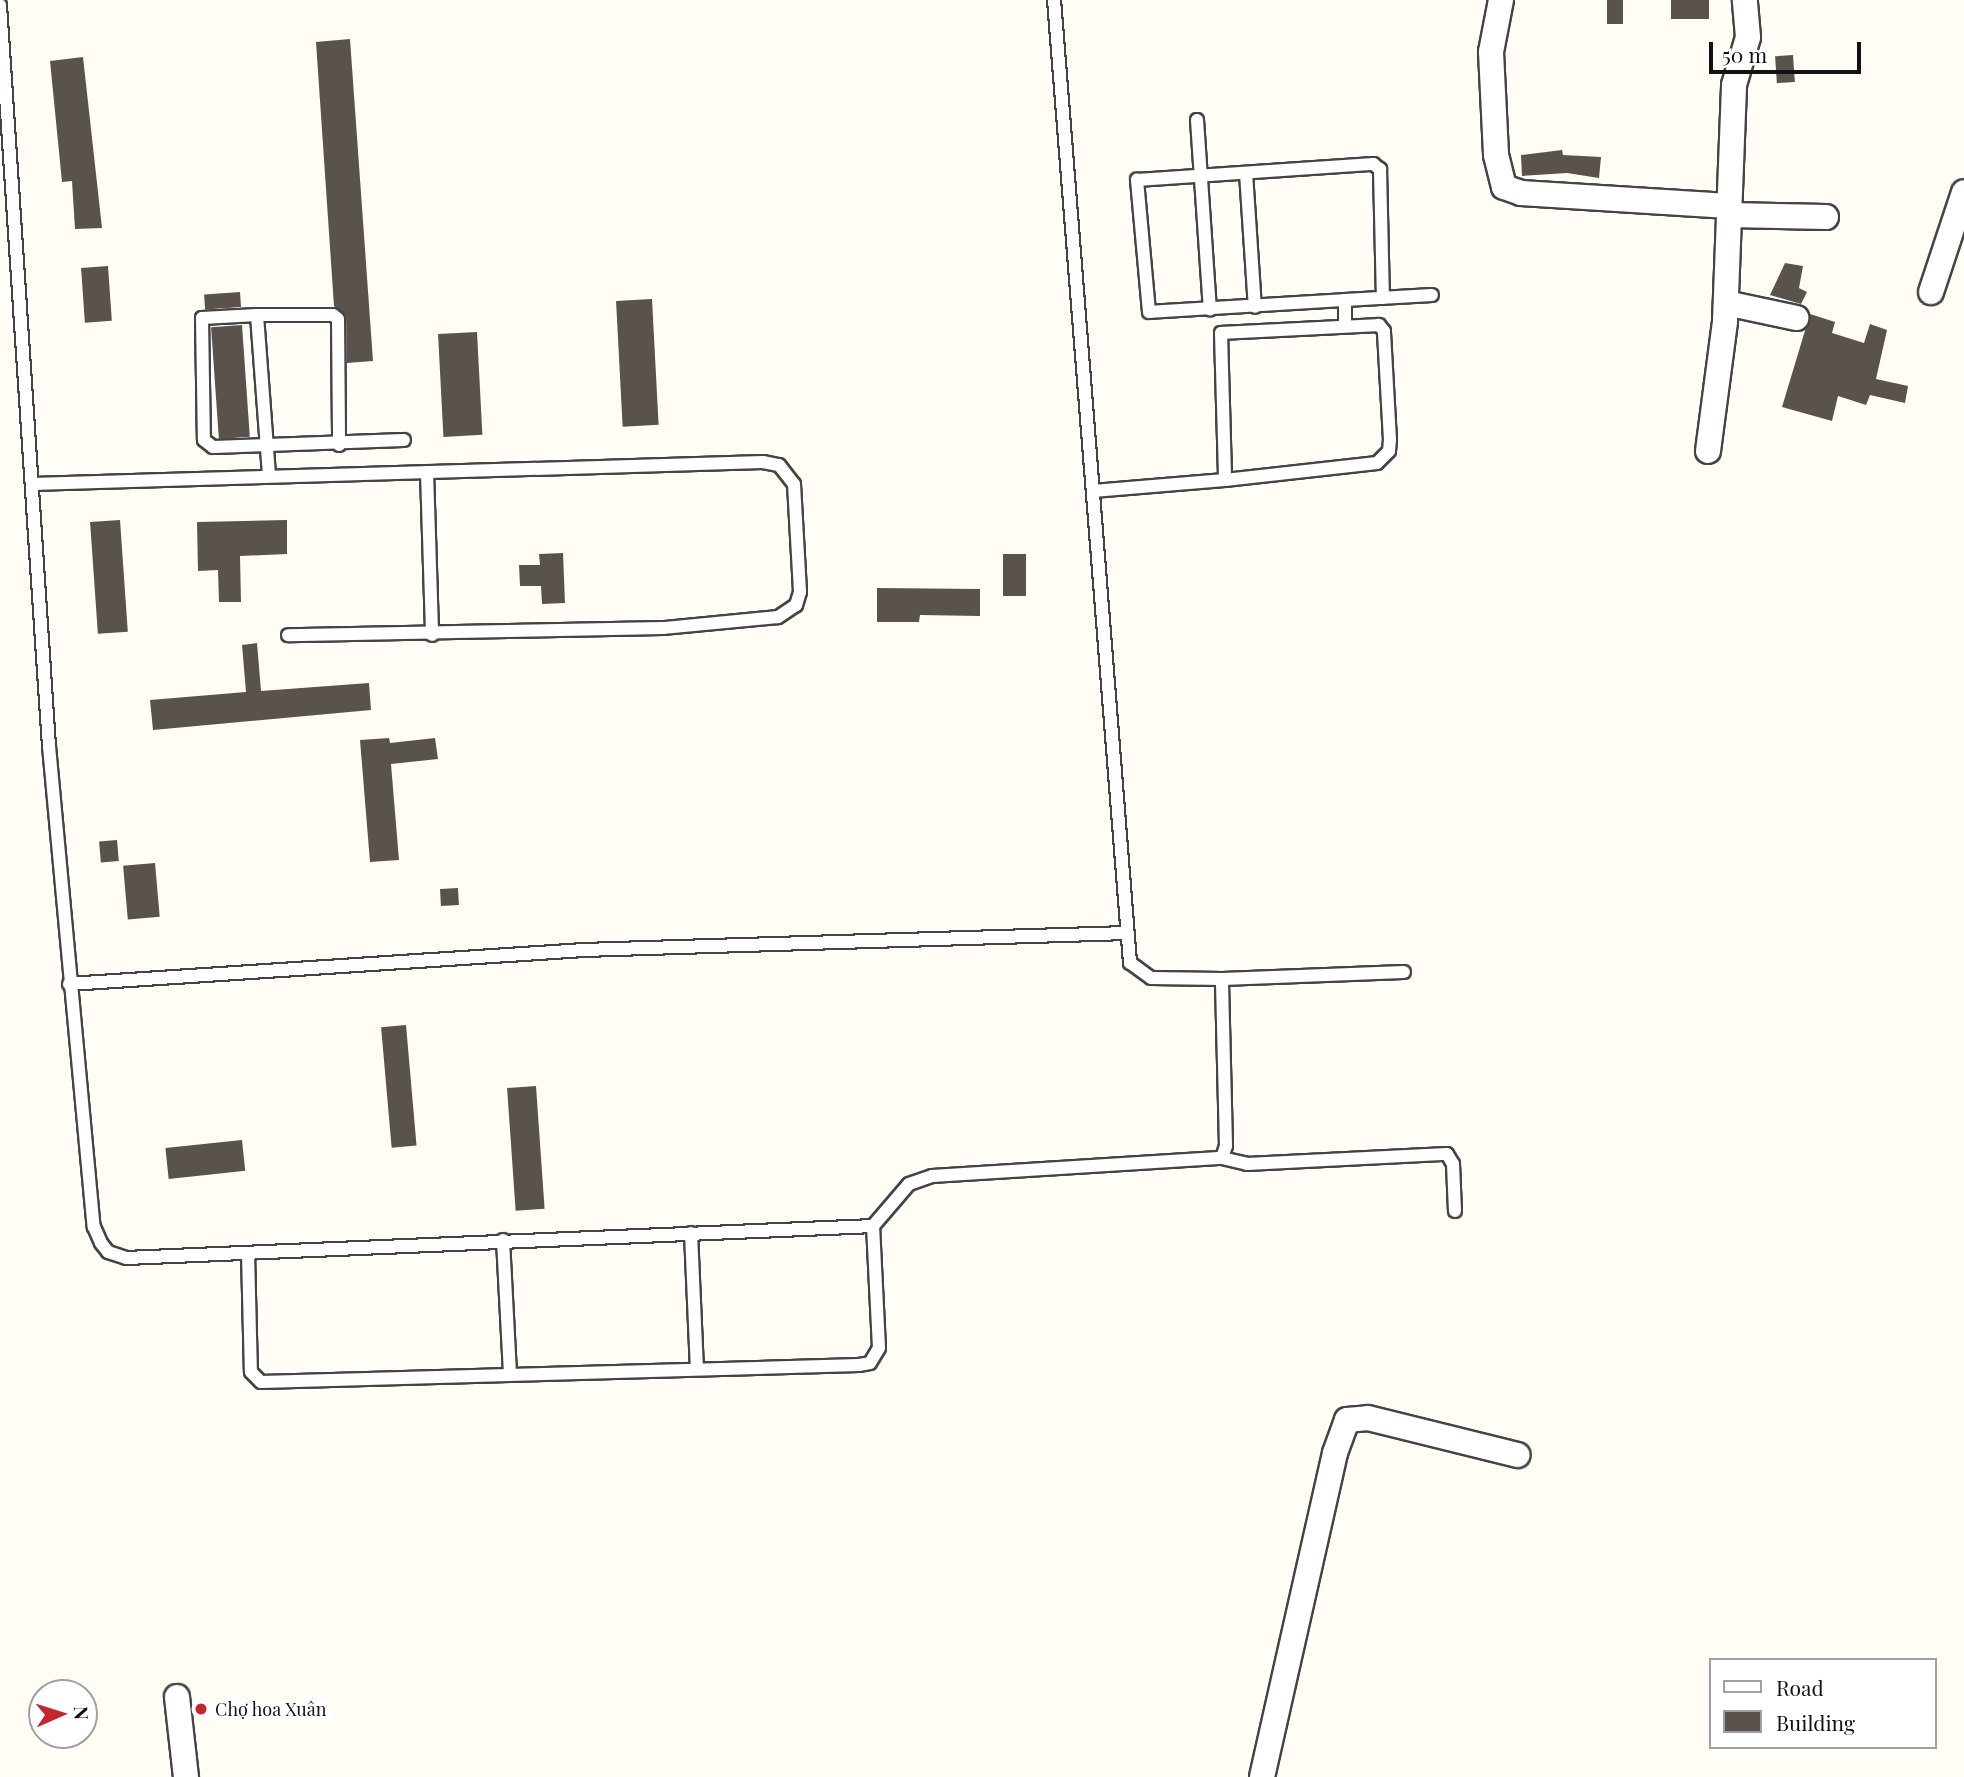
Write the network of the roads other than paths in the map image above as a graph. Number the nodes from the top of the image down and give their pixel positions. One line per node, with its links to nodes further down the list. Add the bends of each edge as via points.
1 (1054, 0): 33 (lane)
2 (1501, 0): 9 (street, via 1491,52 1496,155 1504,187 1521,193)
3 (1745, 0): 9 (street, via 1748,37 1734,85)
4 (0, 5): 32 (lane)
5 (1197, 120): 7 (lane)
6 (1246, 173): 7 (lane); 13 (lane, via 1373,164 1380,169); 17 (lane)
7 (1200, 175): 19 (lane); 19 (lane, via 1137,180 1135,187 1146,308 1156,314)
8 (1964, 192): 11 (street)
9 (1729, 211): 10 (street); 15 (street)
10 (1826, 217)
11 (1931, 292)
12 (1432, 295): 13 (lane)
13 (1383, 298): 14 (lane)
14 (1345, 300): 16 (lane); 22 (lane)
15 (1726, 303): 21 (street); 28 (street)
16 (1287, 304): 17 (lane); 23 (lane)
17 (1255, 307): 18 (lane)
18 (1229, 309): 19 (lane); 24 (lane)
19 (1210, 310)
20 (257, 315): 26 (lane, via 333,315 338,319); 27 (lane); 27 (lane, via 202,318 204,440 213,447)
21 (1796, 318)
22 (1345, 325): 23 (lane); 31 (lane, via 1379,324 1384,331 1390,440 1384,459)
23 (1287, 328): 24 (lane)
24 (1230, 331): 31 (lane, via 1221,333 1219,346)
25 (404, 440): 26 (lane)
26 (339, 445): 27 (lane)
27 (267, 446): 30 (lane)
28 (1708, 451)
29 (427, 472): 30 (lane); 35 (lane); 35 (lane, via 779,465 794,484 800,592 796,605 778,618 663,628)
30 (269, 475): 32 (lane)
31 (1225, 480): 33 (lane)
32 (32, 484): 39 (lane)
33 (1093, 491): 36 (lane)
34 (289, 635): 35 (lane)
35 (432, 635)
36 (1127, 933): 38 (lane, via 1130,962 1151,978); 39 (lane, via 583,950)
37 (1404, 972): 38 (lane)
38 (1222, 979): 40 (lane, via 1226,1146)
39 (69, 984): 45 (lane, via 94,1227 101,1243 108,1252 126,1258)
40 (1222, 1157): 41 (lane, via 1247,1164 1447,1154 1453,1164); 42 (lane, via 921,1178 892,1201)
41 (1455, 1211)
42 (873, 1226): 43 (lane); 46 (lane, via 879,1348 870,1363)
43 (691, 1233): 44 (lane); 46 (lane)
44 (503, 1240): 45 (lane); 47 (lane)
45 (248, 1253): 47 (lane, via 251,1372 261,1382)
46 (697, 1368): 47 (lane)
47 (510, 1373)
48 (1518, 1455): 51 (street, via 1368,1418 1347,1420 1332,1466)
49 (177, 1697): 50 (street)
50 (186, 1777)
51 (1262, 1777)

